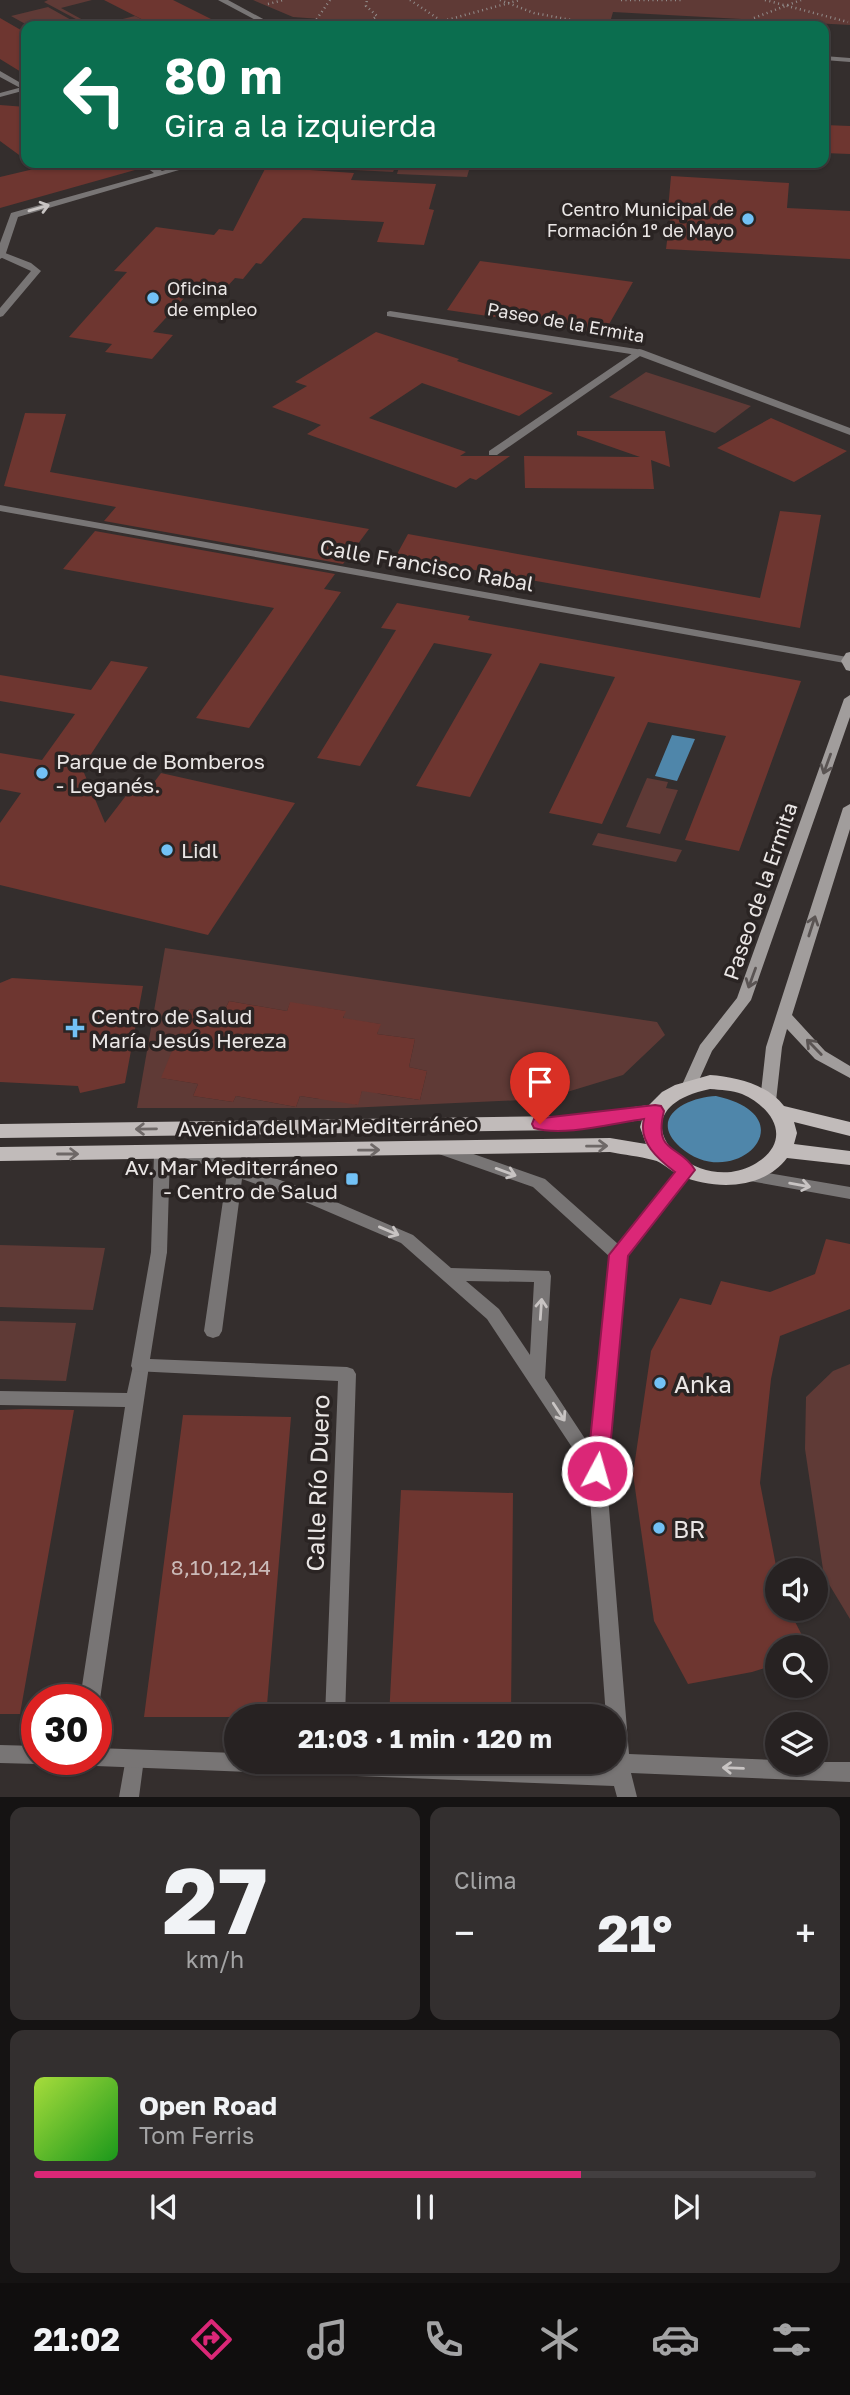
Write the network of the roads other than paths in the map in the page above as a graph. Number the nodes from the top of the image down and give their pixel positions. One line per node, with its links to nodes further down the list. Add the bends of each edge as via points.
1 (222, 0): 2 (street)
2 (262, 21)
3 (829, 58): 4 (street)
4 (850, 60)
5 (0, 73): 6 (street)
6 (21, 86)
7 (21, 90): 8 (street)
8 (0, 95)
9 (152, 168): 11 (street)
10 (180, 168): 11 (street)
11 (160, 173): 12 (street, one-way to 11, via 14,215)
12 (0, 255): 13 (street, via 36,271)
13 (0, 314)
14 (390, 314): 15 (street, Paseo de la Ermita)
15 (639, 352): 16 (street, Paseo de la Ermita); 17 (street)
16 (850, 432)
17 (493, 453)
18 (0, 508): 19 (street, Calle Francisco Rabal)
19 (849, 664)
20 (850, 699): 24 (main road, Paseo de la Ermita, one-way to 24, via 744,1000 705,1049)
21 (850, 808): 22 (main road, one-way to 21)
22 (783, 1014): 23 (main road, one-way to 22, via 820,1055); 25 (main road, via 774,1047)
23 (850, 1073)
24 (690, 1085): 25 (main road, via 731,1084 751,1090); 26 (main road, via 674,1091)
25 (773, 1106): 27 (main road); 30 (main road, via 785,1123)
26 (655, 1111): 28 (main road, Avenida del Mar Mediterráneo, one-way to 28, via 567,1123); 34 (main road, via 653,1132)
27 (850, 1129)
28 (0, 1131)
29 (442, 1149): 31 (main road, Avenida del Mar Mediterráneo, one-way to 29); 34 (main road, Avenida del Mar Mediterráneo, one-way to 34, via 610,1145); 40 (street, Avenida del Mar Mediterráneo, one-way to 40, via 539,1184)
30 (783, 1150): 35 (main road); 38 (main road, via 764,1170)
31 (188, 1153): 33 (main road, Avenida del Mar Mediterráneo); 36 (street)
32 (0, 1154): 33 (main road, Avenida del Mar Mediterráneo, one-way to 33)
33 (162, 1154): 43 (street, via 159,1252)
34 (663, 1154): 37 (main road)
35 (850, 1158)
36 (235, 1170): 41 (street, one-way to 41, via 407,1238); 42 (street)
37 (686, 1170): 38 (main road, via 706,1177); 40 (street)
38 (750, 1176): 39 (street, one-way to 39)
39 (850, 1194)
40 (619, 1255): 47 (street)
41 (447, 1274): 44 (street, via 493,1314); 44 (street, one-way to 41, via 543,1276)
42 (214, 1331)
43 (141, 1366): 46 (street); 49 (street, Calle Río Duero, via 347,1374)
44 (537, 1377): 47 (street, one-way to 47)
45 (0, 1398): 46 (street)
46 (134, 1400): 48 (street)
47 (597, 1471): 57 (street)
48 (92, 1684)
49 (335, 1704)
50 (0, 1754): 51 (street)
51 (21, 1755)
52 (112, 1758): 53 (street)
53 (134, 1759): 54 (street); 58 (street)
54 (224, 1761)
55 (850, 1772): 57 (street, one-way to 57)
56 (527, 1774): 57 (street)
57 (623, 1779)
58 (129, 1797)

